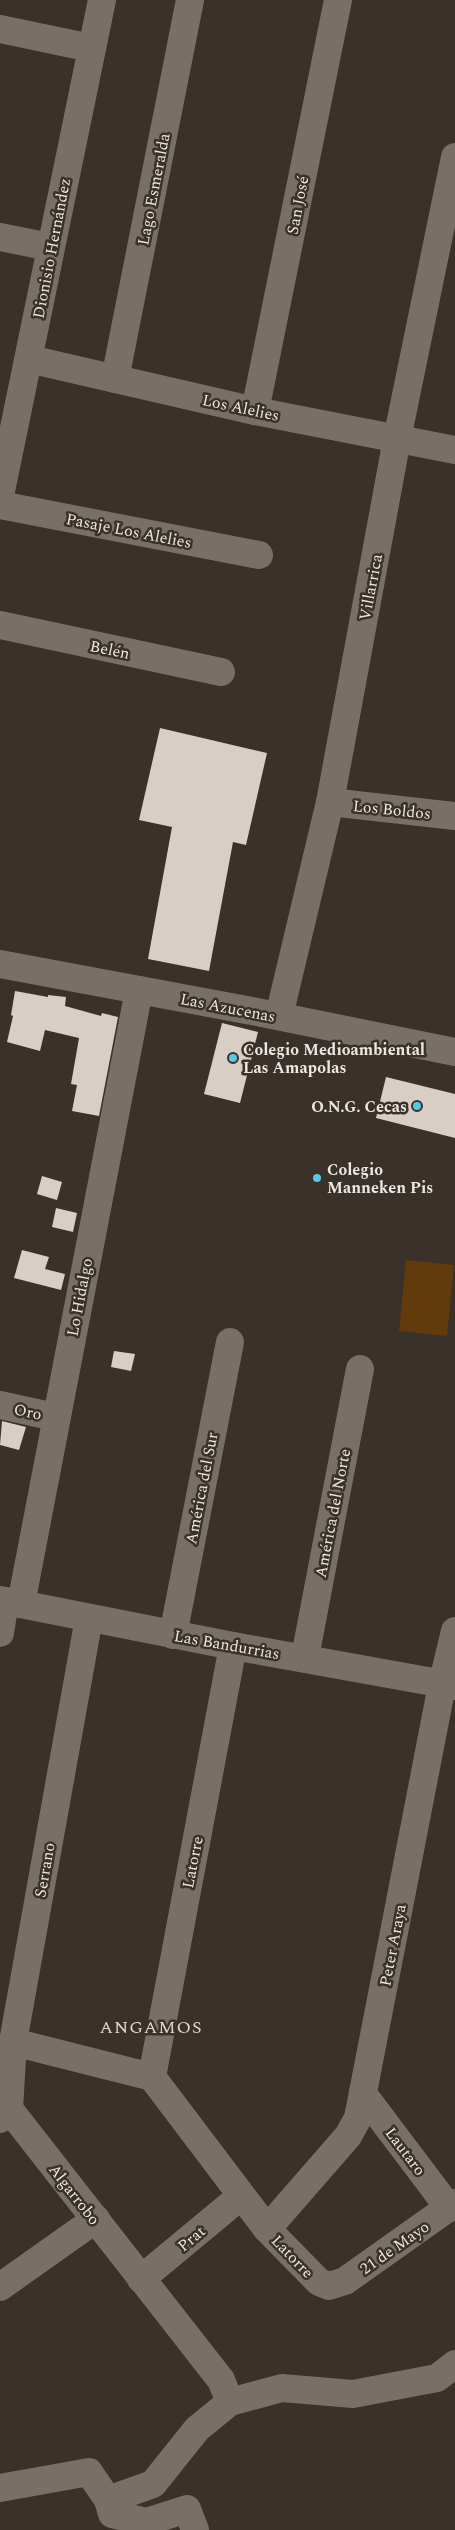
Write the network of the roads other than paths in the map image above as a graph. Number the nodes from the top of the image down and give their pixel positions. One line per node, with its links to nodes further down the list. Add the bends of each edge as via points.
1 (102, 0): 5 (street, Dionisio Hernández)
2 (190, 0): 10 (street, Lago Esmeralda)
3 (338, 0): 11 (street, San José)
4 (0, 28): 5 (street)
5 (91, 48): 8 (street, Dionisio Hernández)
6 (455, 157): 12 (street, Villarrica)
7 (0, 237): 8 (street)
8 (50, 247): 9 (street, Dionisio Hernández)
9 (29, 359): 10 (street, Los Alelies); 13 (street, Dionisio Hernández)
10 (115, 379): 11 (street, Los Alelies)
11 (255, 411): 12 (street, Los Alelies)
12 (397, 439): 14 (street, Los Alelies); 20 (street, Villarrica)
13 (4, 450): 15 (street, Dionisio Hernández)
14 (455, 450)
15 (0, 496)
16 (0, 505): 17 (street, Pasaje Los Alelies)
17 (259, 555)
18 (0, 625): 19 (street, Belén)
19 (221, 672)
20 (330, 802): 21 (street, Los Boldos); 24 (street, Villarrica)
21 (455, 816)
22 (1, 969): 23 (street, Las Azucenas)
23 (139, 990): 24 (street, Las Azucenas); 29 (street, Lo Hidalgo)
24 (279, 1016): 25 (street, Las Azucenas)
25 (455, 1052)
26 (230, 1342): 34 (street, América del Sur)
27 (360, 1369): 36 (street, América del Norte)
28 (0, 1405): 29 (street, Oro)
29 (55, 1417): 30 (street, Lo Hidalgo)
30 (9, 1602): 31 (street, Las Bandurrias); 33 (street, Lo Hidalgo)
31 (89, 1618): 34 (street, Las Bandurrias); 38 (street, Serrano)
32 (455, 1631): 37 (street, Peter Araya)
33 (0, 1633)
34 (173, 1635): 35 (street, Las Bandurrias)
35 (233, 1646): 36 (street, Las Bandurrias); 39 (street, Latorre)
36 (305, 1657): 37 (street, Las Bandurrias)
37 (449, 1685): 40 (street, Peter Araya)
38 (13, 2042): 39 (street); 41 (street, Serrano)
39 (152, 2077): 42 (street, Latorre)
40 (363, 2094): 43 (street, Lautaro); 45 (street, Peter Araya, via 358,2118 348,2136)
41 (5, 2114): 44 (street, Algarrobo)
42 (241, 2196): 45 (street, Latorre); 46 (street, Prat)
43 (452, 2205): 47 (street, 21 de Mayo, via 345,2281)
44 (96, 2220): 46 (street, Algarrobo); 48 (street)
45 (267, 2229): 47 (street, Latorre, via 319,2282)
46 (141, 2279): 50 (street, Algarrobo, via 221,2380)
47 (329, 2286)
48 (0, 2287)
49 (455, 2364): 50 (street, via 437,2378 353,2394 282,2388)
50 (230, 2402): 52 (street, via 197,2430 153,2484)
51 (0, 2488): 52 (street, via 89,2472)
52 (108, 2500): 53 (street, via 112,2514 146,2522 187,2509)
53 (195, 2530)

